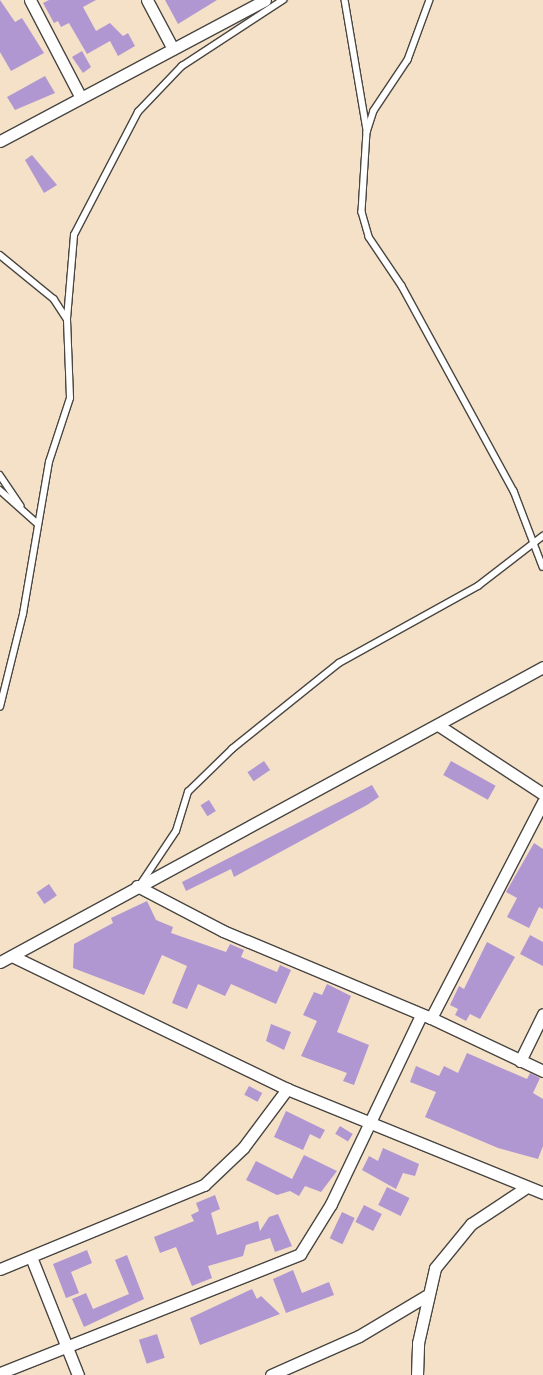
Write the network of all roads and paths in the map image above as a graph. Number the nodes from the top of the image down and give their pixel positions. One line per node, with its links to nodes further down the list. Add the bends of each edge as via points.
1 (30, 0): 8 (street)
2 (147, 0): 7 (street)
3 (263, 0): 7 (street)
4 (283, 0): 12 (lane, via 182,66 138,112 74,235)
5 (345, 0): 9 (lane)
6 (430, 0): 9 (lane, via 408,60 374,111)
7 (173, 49): 8 (street)
8 (81, 98): 10 (street)
9 (367, 132): 18 (lane, via 362,212 369,238 456,381)
10 (0, 141)
11 (0, 255): 12 (lane, via 54,299)
12 (67, 319): 16 (lane, via 70,398 49,462)
13 (0, 474): 15 (lane)
14 (0, 490): 15 (lane)
15 (26, 513): 16 (lane)
16 (38, 524): 21 (lane, via 23,614)
17 (543, 536): 18 (lane)
18 (535, 539): 19 (lane); 25 (lane, via 478,586 339,664 232,749 188,792 176,831)
19 (543, 567)
20 (543, 667): 22 (street)
21 (0, 707)
22 (438, 725): 23 (street); 25 (street)
23 (543, 794)
24 (543, 802): 29 (street)
25 (139, 885): 26 (street); 29 (street, via 223,931)
26 (12, 956): 27 (street); 32 (street)
27 (0, 962)
28 (543, 1014): 30 (street)
29 (426, 1016): 30 (street); 33 (street)
30 (520, 1061): 31 (street)
31 (543, 1071)
32 (287, 1089): 33 (street); 36 (street, via 243,1148 204,1185)
33 (369, 1124): 34 (street); 39 (street, via 331,1204 298,1257)
34 (527, 1187): 35 (street); 38 (street, via 464,1231 435,1268)
35 (543, 1193)
36 (31, 1257): 37 (street); 39 (street)
37 (0, 1269)
38 (426, 1296): 42 (street, via 359,1336); 43 (street)
39 (67, 1347): 40 (street); 41 (street)
40 (0, 1373)
41 (78, 1375)
42 (271, 1375)
43 (417, 1375)

